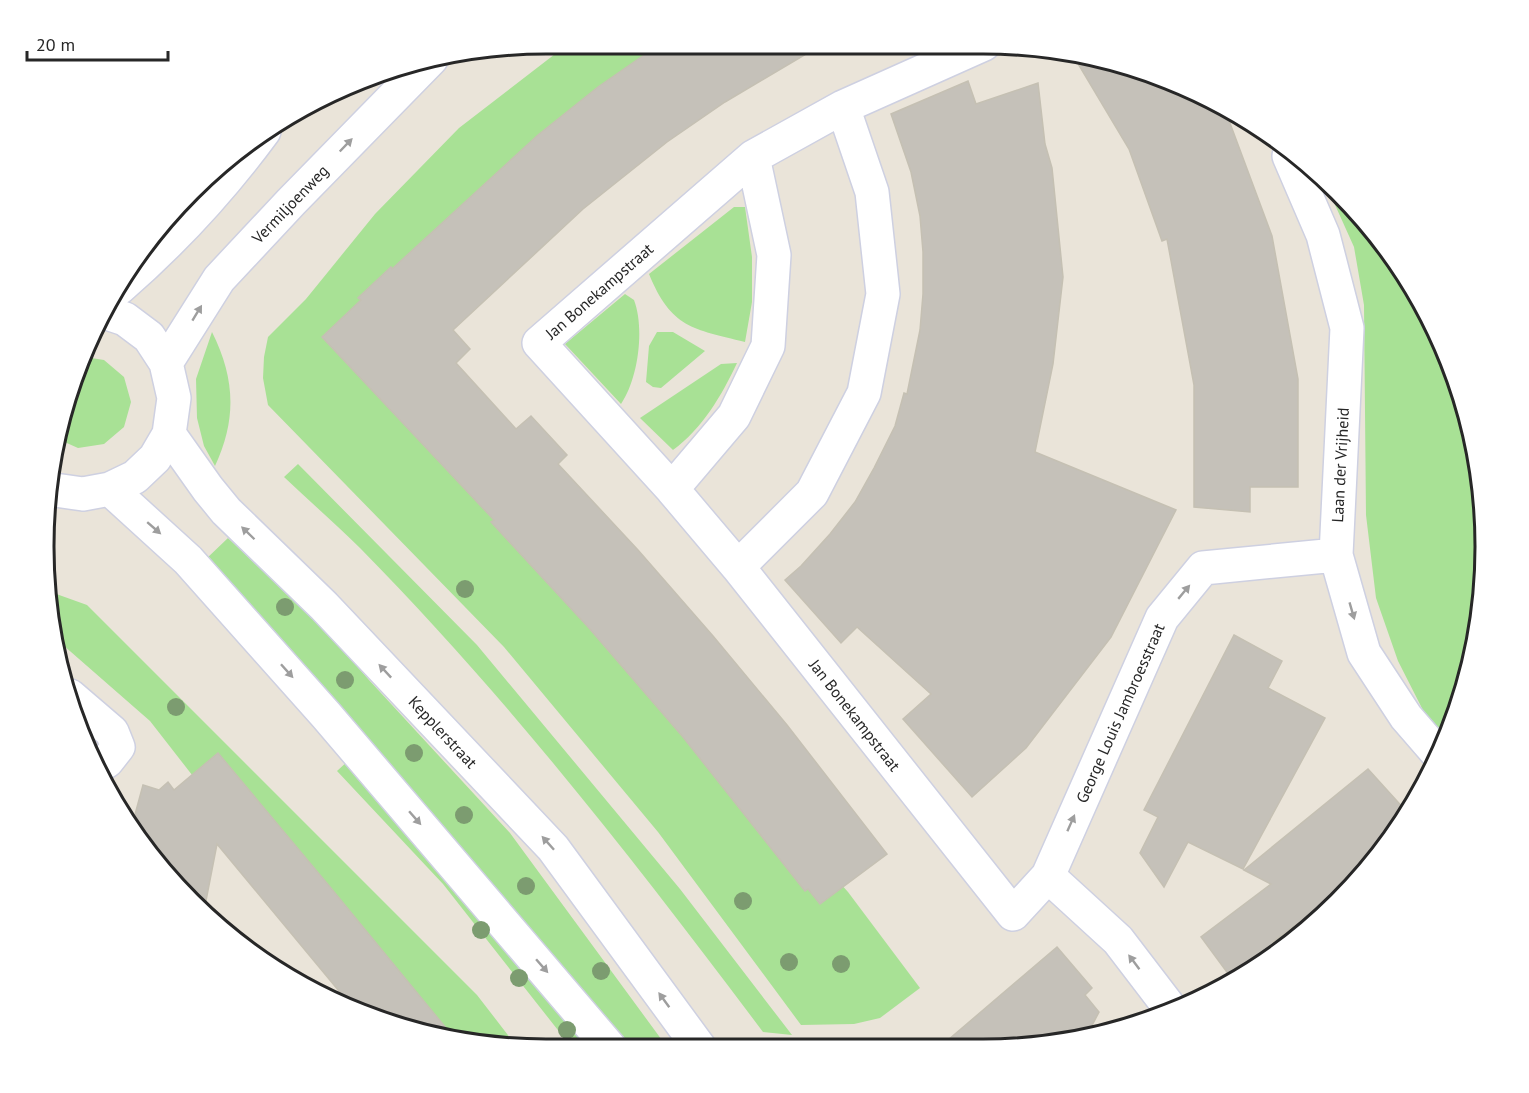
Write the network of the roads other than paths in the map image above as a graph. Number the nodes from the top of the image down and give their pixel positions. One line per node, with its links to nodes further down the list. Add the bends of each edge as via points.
1 (962, 54): 3 (street, Jan Bonekampstraat)
2 (419, 71): 9 (street, Vermiljoenweg, one-way to 2, via 219,279)
3 (843, 107): 4 (street, Jan Bonekampstraat); 15 (street, via 872,192 883,294 864,393 812,493)
4 (753, 157): 12 (street, via 774,255 768,346 734,416); 12 (street, Jan Bonekampstraat, via 539,343)
5 (241, 160): 7 (street, via 175,236)
6 (1293, 165): 14 (street, Laan der Vrijheid, via 1323,235 1347,328)
7 (141, 268)
8 (112, 315): 9 (street, via 149,337)
9 (166, 363): 10 (street, via 174,398)
10 (169, 434): 11 (street, via 155,458 135,477); 23 (street, Kepplerstraat, one-way to 10, via 553,848 324,606 226,511)
11 (110, 489): 13 (street, via 83,494); 22 (street, one-way to 22, via 204,577)
12 (672, 489): 15 (street, Jan Bonekampstraat)
13 (57, 490)
14 (1336, 555): 17 (street, Laan der Vrijheid, one-way to 17, via 1364,653 1406,717); 19 (street, George Louis Jambroesstraat, one-way to 14, via 1162,618 1203,568)
15 (738, 567): 20 (street, Jan Bonekampstraat)
16 (80, 704): 18 (street, via 112,732 118,747)
17 (1432, 747)
18 (104, 763)
19 (1048, 876): 20 (street, George Louis Jambroesstraat); 21 (street, one-way to 19, via 1118,940)
20 (1012, 914)
21 (1167, 1004)
22 (602, 1039)
23 (693, 1039)

